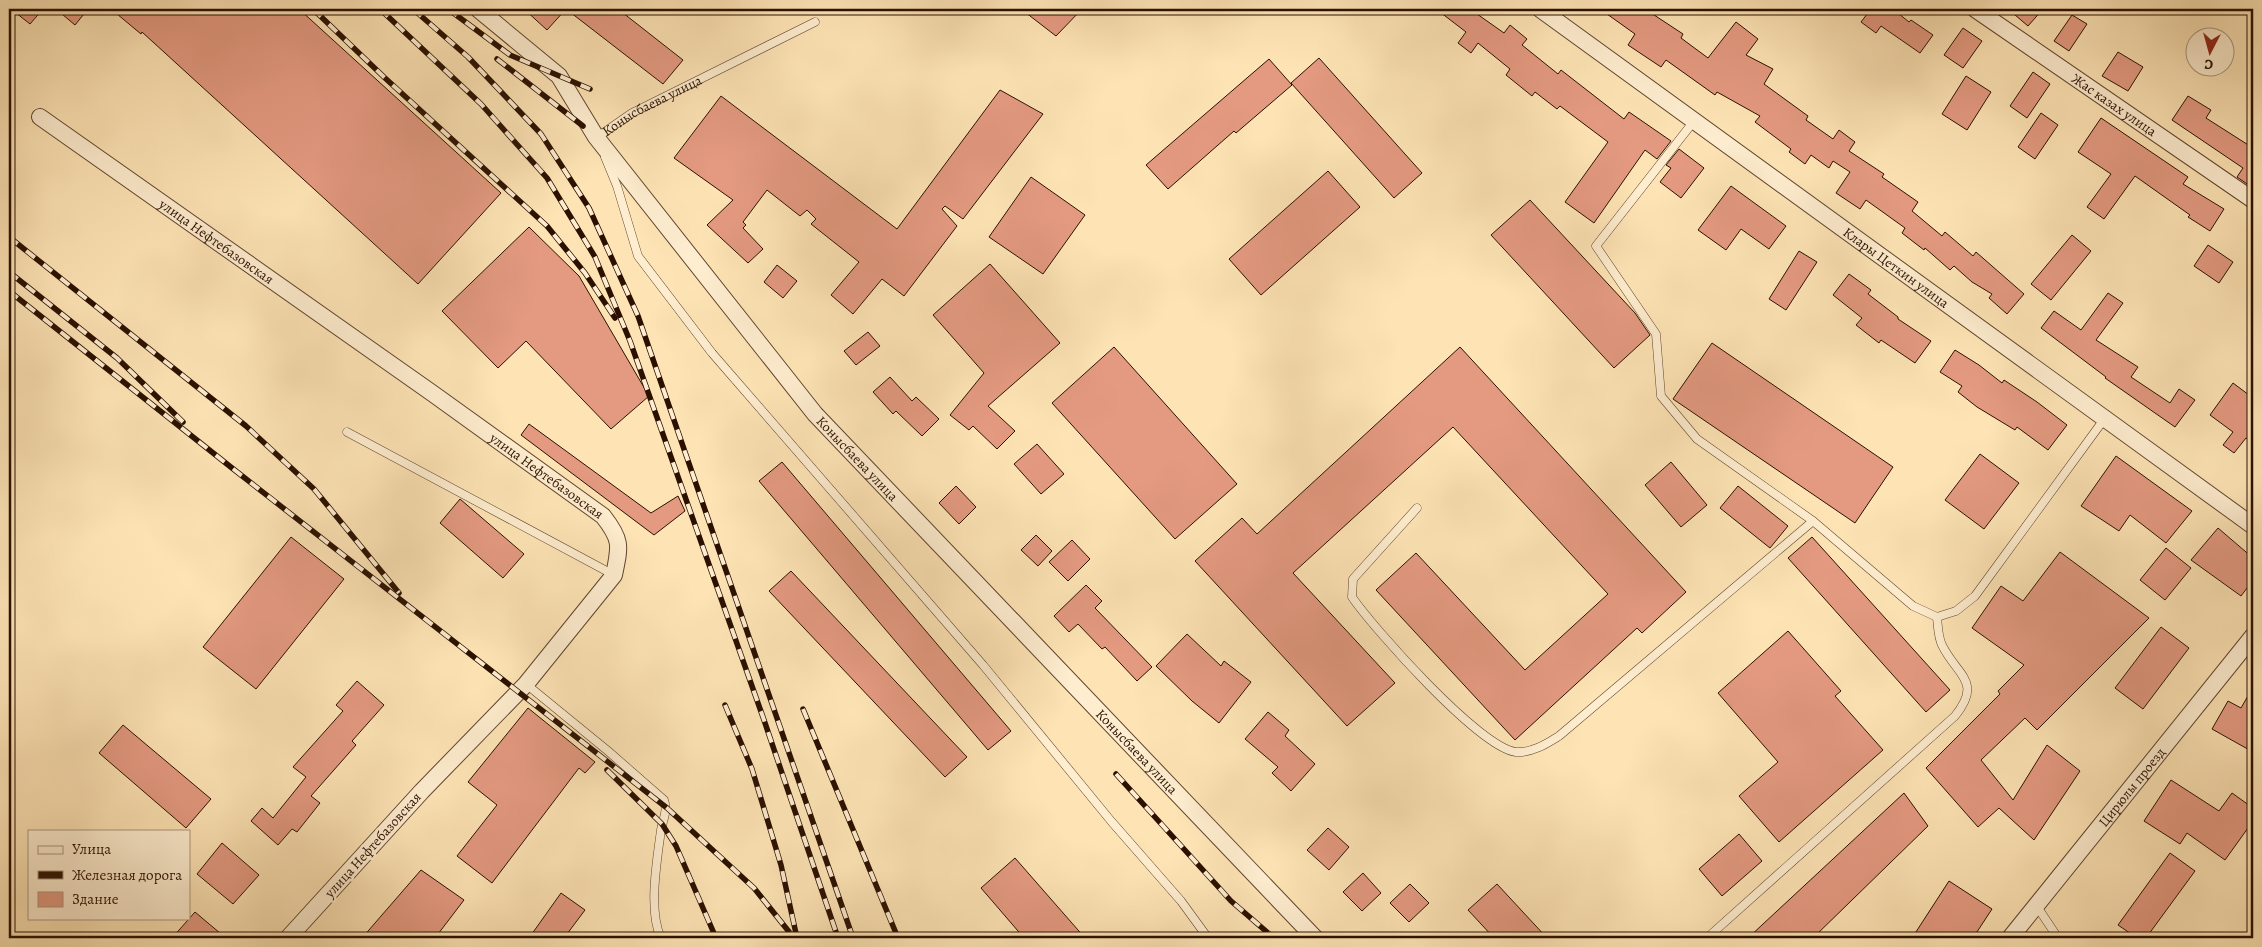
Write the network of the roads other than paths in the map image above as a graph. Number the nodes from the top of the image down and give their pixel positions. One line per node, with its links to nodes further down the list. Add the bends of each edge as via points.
1 (478, 9): 7 (street, via 559,76)
2 (1540, 9): 6 (street, Клары Цеткин улица)
3 (1975, 9): 8 (street, Жас казах улица)
4 (814, 22): 7 (lane, Конысбаева улица, via 632,113)
5 (40, 117): 14 (street, улица Нефтебазовская, via 603,516 616,532 619,552)
6 (1694, 121): 9 (street, Клары Цеткин улица); 12 (lane, via 1596,246 1656,334 1661,396 1697,439)
7 (596, 137): 21 (lane, via 617,186 638,256 706,346 983,665 1181,901); 22 (street, Конысбаева улица, via 815,414)
8 (2253, 200)
9 (2105, 418): 13 (street, Клары Цеткин улица); 15 (lane, via 1976,596 1956,611)
10 (347, 432): 14 (lane)
11 (1417, 508): 12 (lane, via 1353,579 1352,597 1439,697 1492,742 1516,752 1536,749 1559,736)
12 (1813, 521): 15 (lane, via 1913,606)
13 (2253, 526)
14 (614, 575): 17 (street, улица Нефтебазовская)
15 (1937, 617): 23 (lane, via 1941,643 1968,686 1966,702)
16 (2253, 636): 18 (street, Цирюлы проезд)
17 (526, 684): 19 (street, улица Нефтебазовская, via 422,791); 20 (lane, via 664,800 667,808 654,892 657,931)
18 (2036, 905): 24 (street, Цирюлы проезд); 25 (lane)
19 (288, 938)
20 (661, 938)
21 (1208, 938)
22 (1315, 938)
23 (1707, 938)
24 (2010, 938)
25 (2058, 938)

